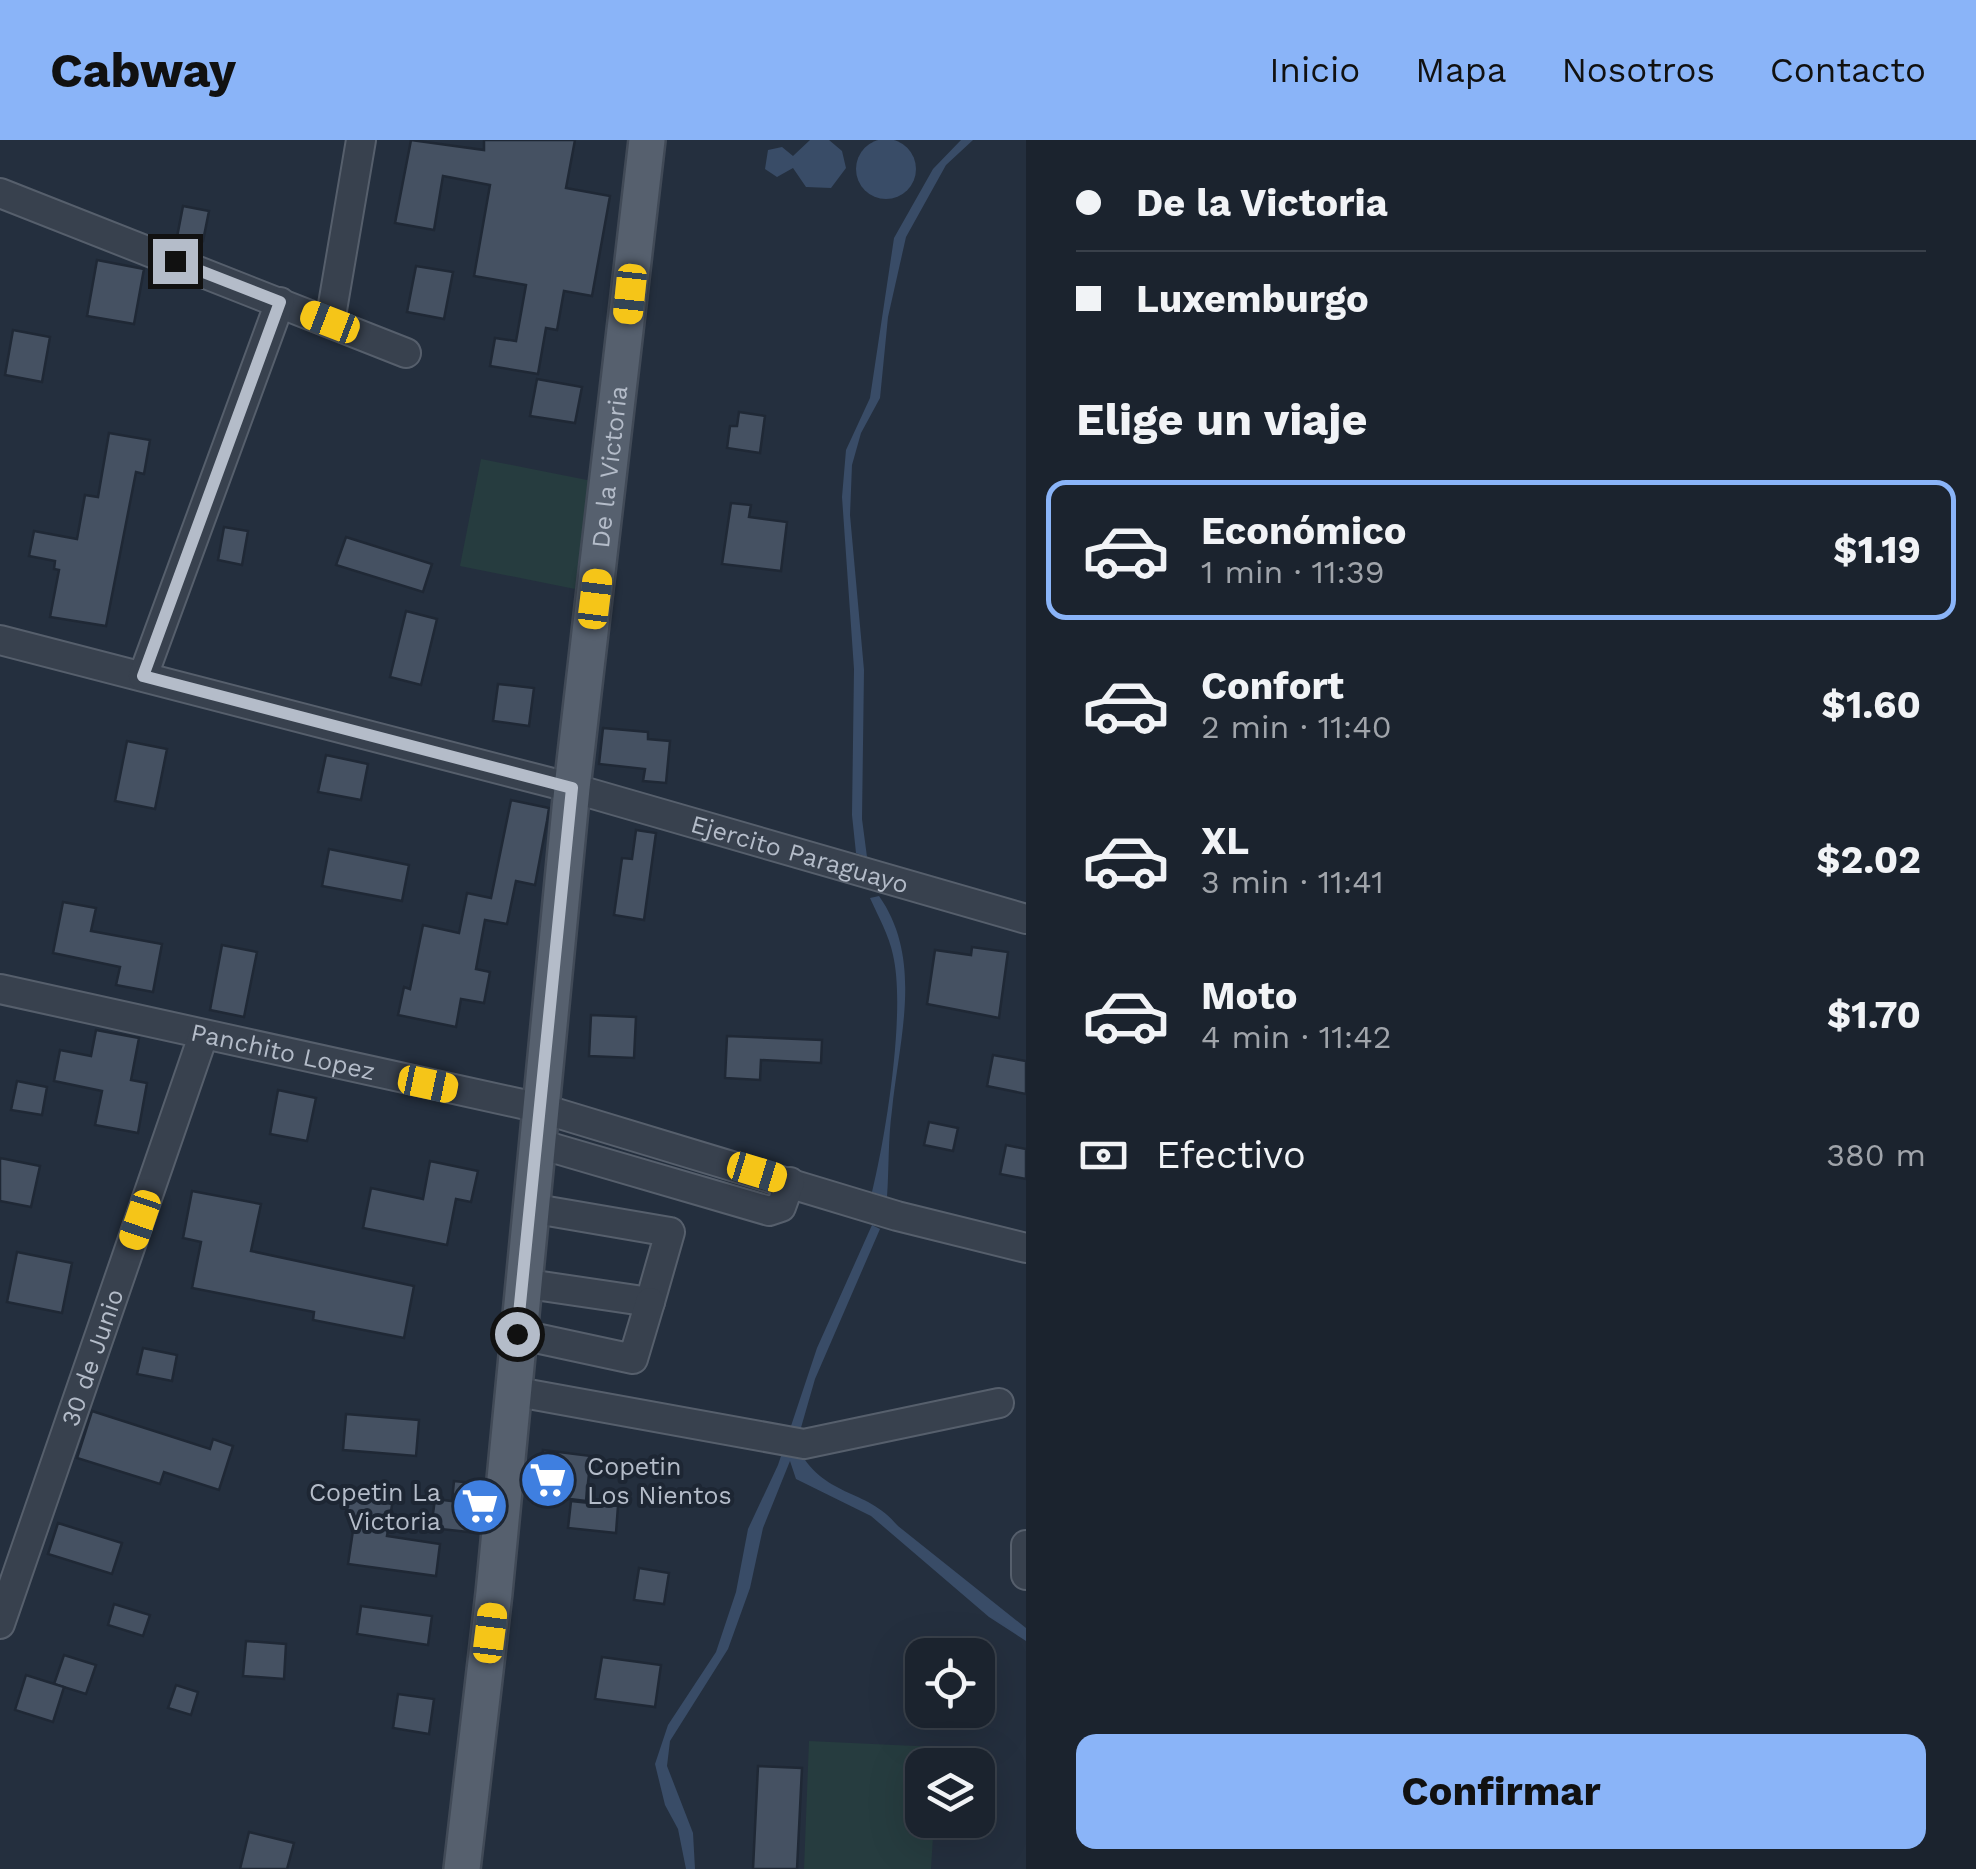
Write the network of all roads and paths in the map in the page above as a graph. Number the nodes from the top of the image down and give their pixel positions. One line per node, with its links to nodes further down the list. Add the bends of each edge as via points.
1 (361, 140): 5 (street)
2 (647, 140): 9 (main road, De la Victoria)
3 (0, 192): 4 (street)
4 (280, 302): 5 (street); 8 (street)
5 (330, 322): 6 (street)
6 (406, 352)
7 (0, 640): 8 (street, Ejercito Paraguayo)
8 (143, 676): 9 (street, Ejercito Paraguayo)
9 (572, 788): 10 (street, Ejercito Paraguayo); 13 (main road, De la Victoria)
10 (1026, 919)
11 (0, 989): 12 (street, Panchito Lopez)
12 (203, 1036): 13 (street, Panchito Lopez); 27 (street, 30 de Junio)
13 (538, 1126): 14 (street, Panchito Lopez); 16 (street); 17 (main road, De la Victoria)
14 (691, 1153): 15 (street, Panchito Lopez); 16 (street)
15 (790, 1182): 16 (street, via 776,1211); 19 (street, Panchito Lopez)
16 (683, 1184): 18 (street)
17 (530, 1208): 18 (street); 20 (main road, De la Victoria)
18 (670, 1232): 21 (street)
19 (1026, 1248)
20 (522, 1283): 21 (street); 22 (main road, De la Victoria)
21 (650, 1302): 22 (street, via 633,1358)
22 (517, 1334): 23 (main road, De la Victoria)
23 (512, 1391): 24 (street, via 804,1444); 28 (main road, De la Victoria)
24 (998, 1403)
25 (1026, 1545): 26 (street)
26 (1026, 1575)
27 (0, 1624)
28 (462, 1869)

